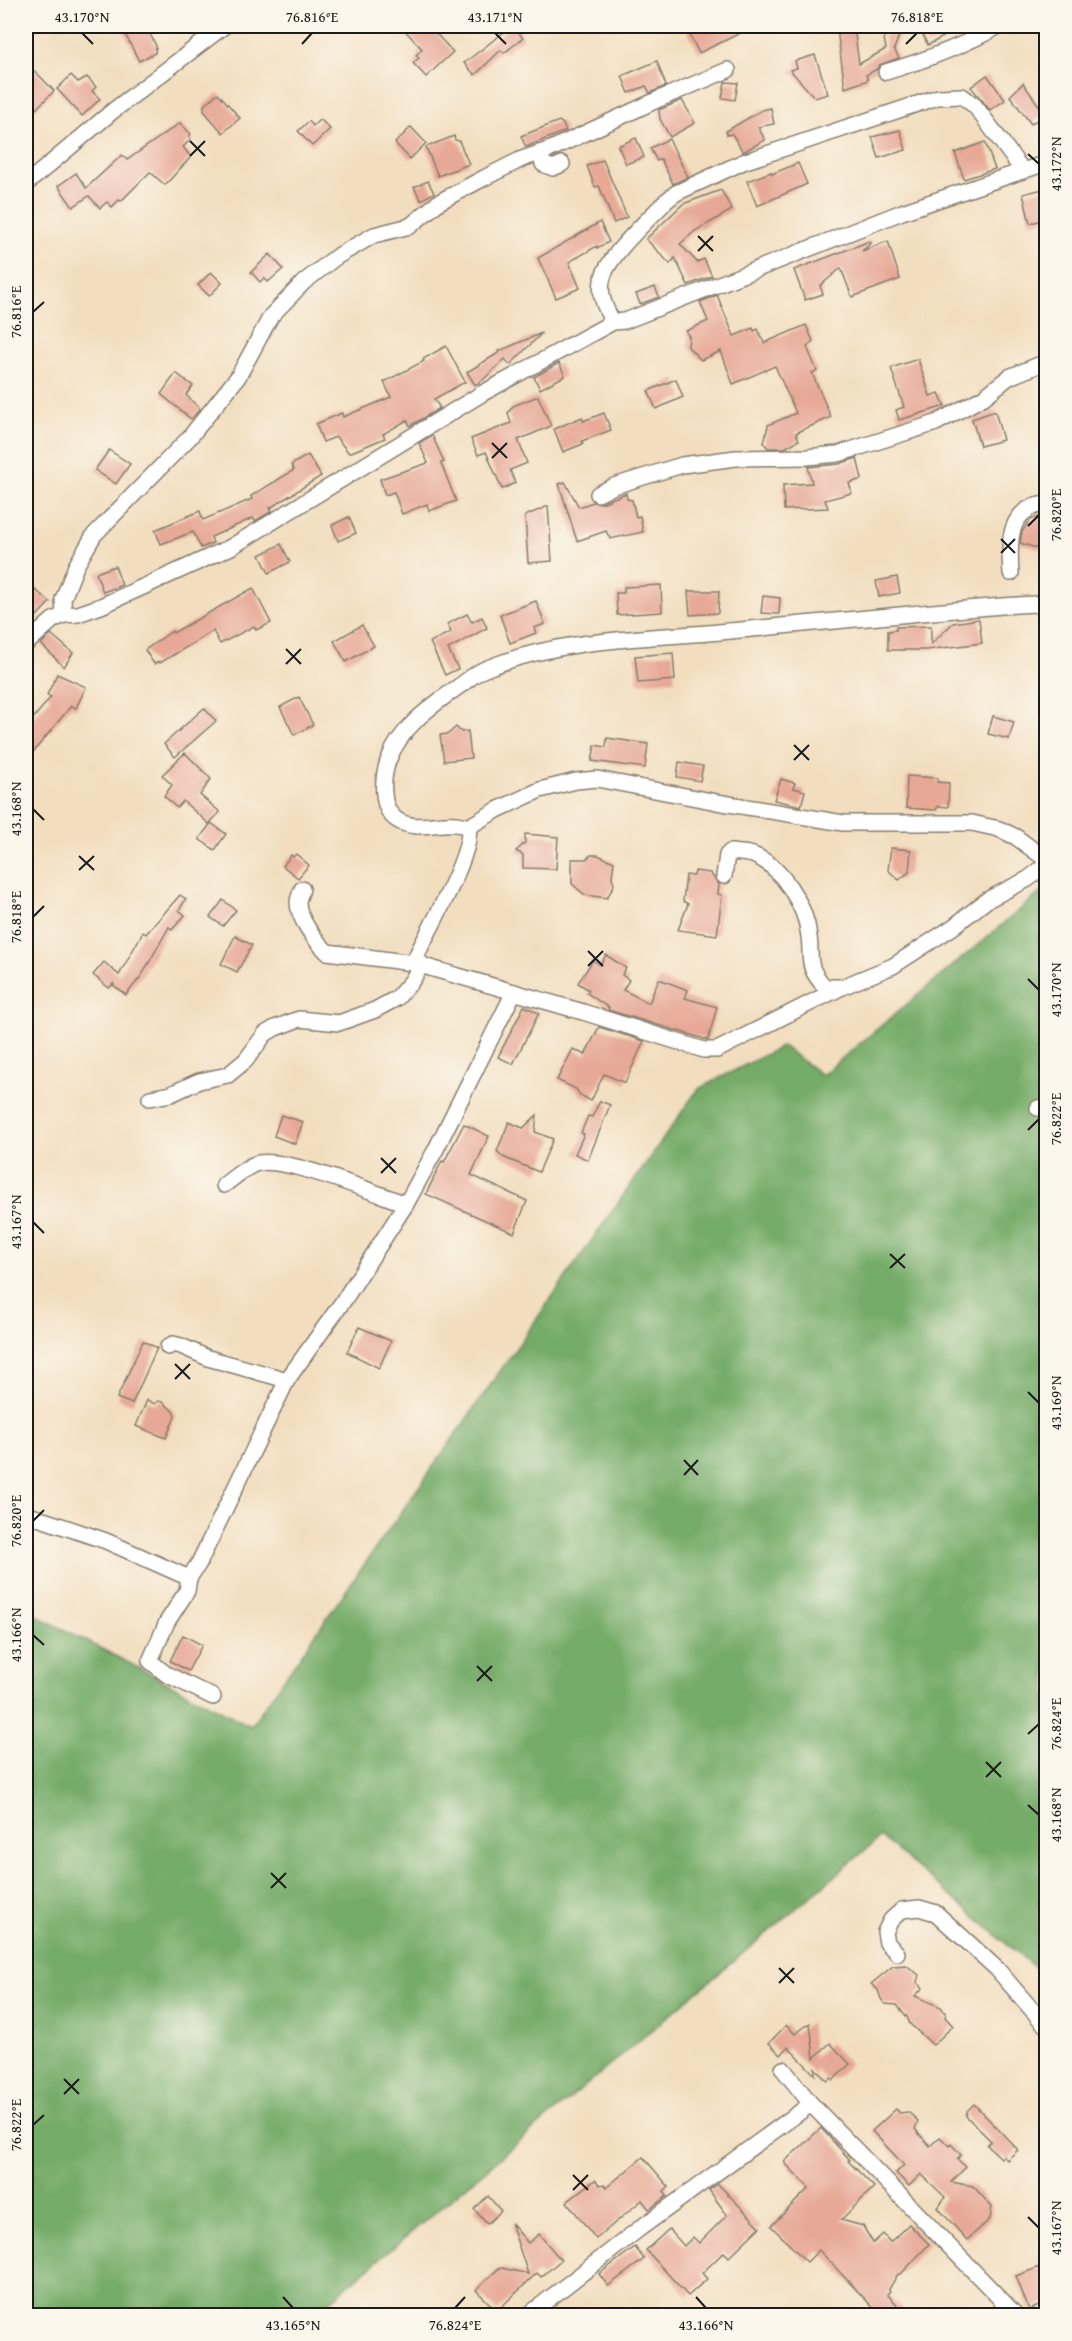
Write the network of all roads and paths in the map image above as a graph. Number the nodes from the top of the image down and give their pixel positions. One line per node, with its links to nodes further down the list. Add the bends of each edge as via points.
1 (224, 26): 9 (street)
2 (999, 26): 4 (street, via 926,60)
3 (728, 70): 5 (street)
4 (886, 72)
5 (540, 153): 7 (street, via 543,164 552,168); 16 (street, via 439,202 410,226 374,235 304,282 271,316 238,378 189,438 94,535 63,599)
6 (1047, 163): 8 (street)
7 (562, 164)
8 (1023, 171): 10 (street, via 902,212 625,321); 10 (street, via 975,106 962,96 938,97 743,162 676,193 610,263 602,278 602,296)
9 (26, 184)
10 (613, 322): 16 (street, via 483,393 231,548 101,606)
11 (1047, 362): 12 (street, via 1009,377 984,397 936,423 838,454 736,458 682,465)
12 (598, 494)
13 (1047, 504): 14 (street, via 1023,513 1012,527)
14 (1011, 573)
15 (1047, 608): 18 (street, via 1035,604 1002,606 585,643 482,670 408,728 396,742 386,767 384,791 390,813 399,821)
16 (64, 615): 17 (street)
17 (26, 644)
18 (468, 827): 19 (street, via 540,790 597,779 843,823 972,823 999,829); 23 (street, via 470,839 458,872)
19 (1047, 856)
20 (1047, 865): 24 (street, via 987,900 892,966)
21 (724, 876): 24 (street, via 726,855 730,852 753,855 767,863 792,888 805,916 814,974 825,987)
22 (302, 888): 23 (street, via 298,901 301,913 327,952)
23 (417, 964): 25 (street); 26 (street, via 411,981 397,998 375,1010 339,1023 299,1019 275,1028 228,1075)
24 (842, 987): 25 (street, via 717,1050 682,1044)
25 (514, 992): 28 (street)
26 (150, 1098)
27 (224, 1185): 28 (street, via 254,1164 266,1161 311,1171)
28 (406, 1204): 30 (street)
29 (168, 1347): 30 (street, via 182,1346 208,1358)
30 (287, 1380): 32 (street)
31 (26, 1514): 32 (street, via 106,1541)
32 (189, 1578): 33 (street, via 187,1591 167,1622 150,1661 166,1674)
33 (213, 1697)
34 (897, 1953): 35 (street, via 887,1942 885,1932 891,1920 902,1910 920,1908 936,1913 997,1969)
35 (1047, 2026)
36 (783, 2069): 37 (street)
37 (811, 2104): 38 (street); 39 (street)
38 (527, 2316)
39 (1017, 2316)

